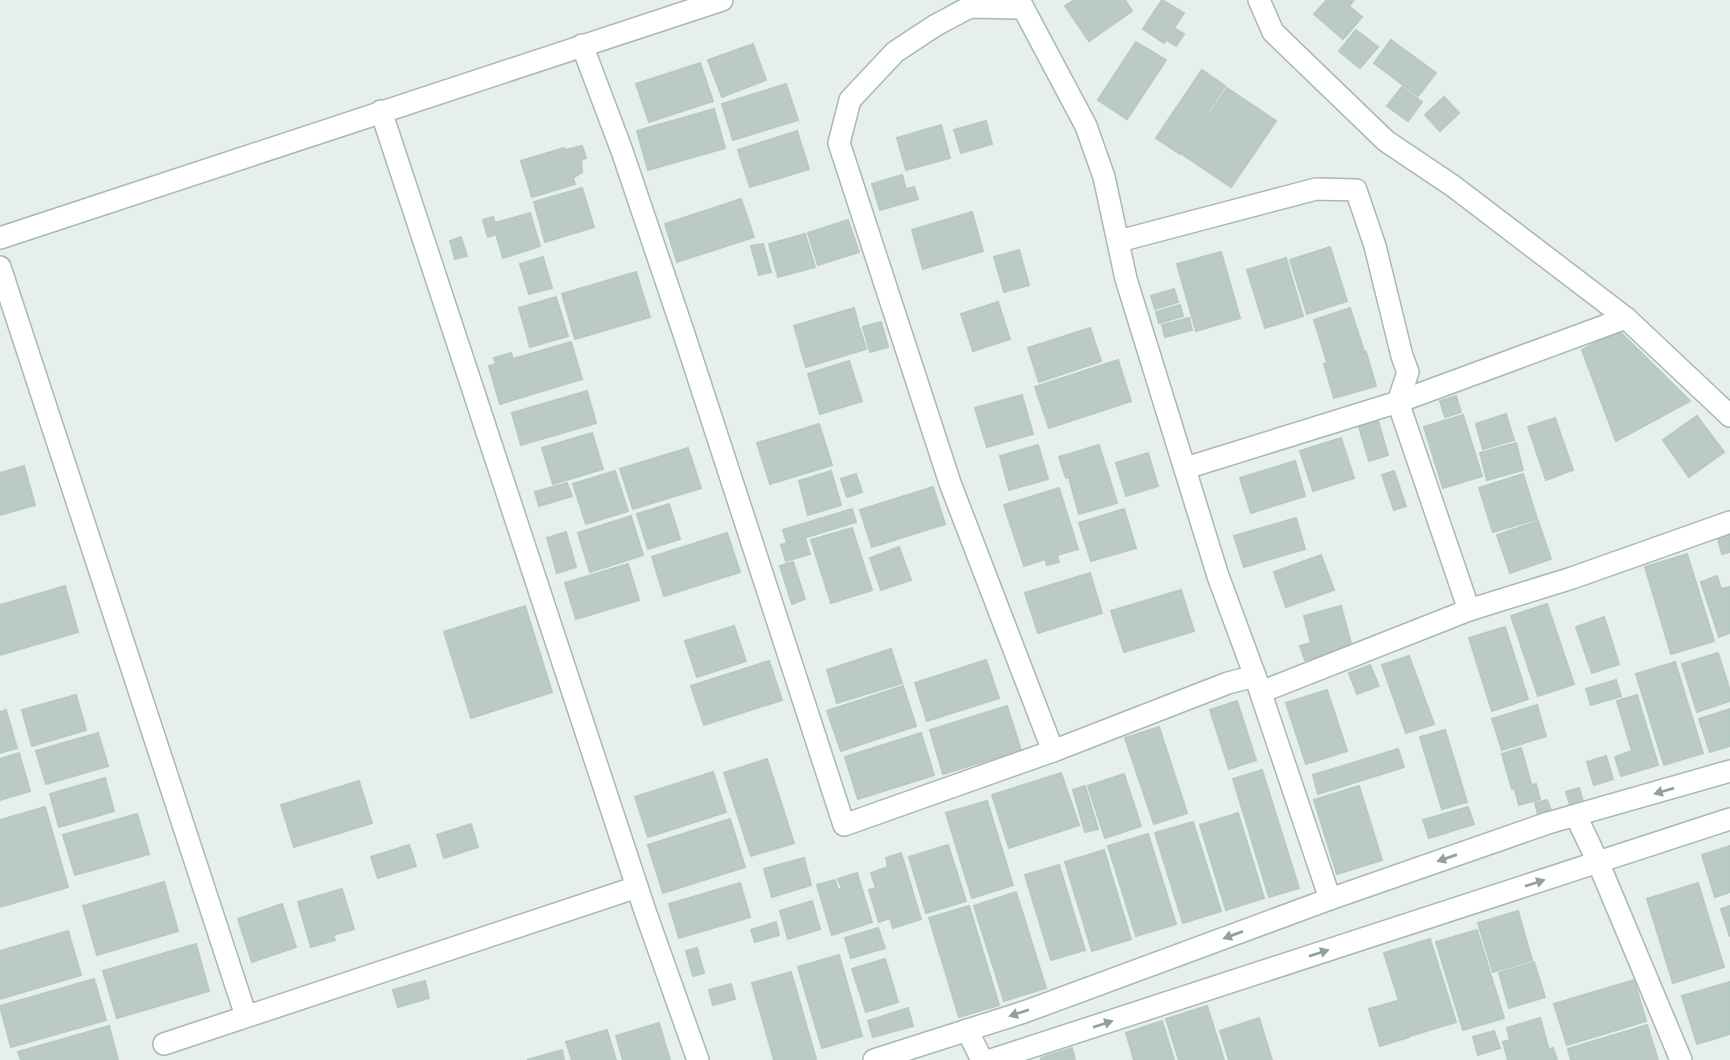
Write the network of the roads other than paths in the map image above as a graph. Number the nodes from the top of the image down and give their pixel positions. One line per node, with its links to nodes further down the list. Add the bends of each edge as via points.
1 (722, 0): 4 (street)
2 (1259, 0): 9 (street, via 1273,32 1386,141 1453,186)
3 (1021, 4): 7 (street, via 1086,125); 16 (street, via 970,7 895,51 849,100 839,143 950,483)
4 (582, 45): 5 (street); 16 (street, via 684,334 844,825)
5 (380, 111): 6 (street); 21 (street)
6 (0, 238)
7 (1119, 241): 10 (street, via 1316,189 1356,190 1408,372); 12 (street, via 1126,279)
8 (0, 267): 23 (street)
9 (1626, 318): 10 (street); 11 (street)
10 (1398, 402): 12 (street); 14 (street)
11 (1730, 416)
12 (1186, 468): 15 (street, via 1218,576)
13 (1730, 522): 14 (street)
14 (1469, 610): 15 (street)
15 (1258, 684): 16 (street, via 1228,683); 22 (street)
16 (1053, 751)
17 (1730, 771): 18 (street, one-way to 18)
18 (1576, 817): 20 (street); 22 (street, one-way to 22)
19 (1730, 819): 20 (street)
20 (1598, 862): 26 (street, one-way to 20); 30 (street)
21 (637, 887): 23 (street); 27 (street)
22 (1330, 900): 24 (street, one-way to 24)
23 (246, 1016): 25 (street)
24 (967, 1030): 28 (street); 29 (street)
25 (164, 1044)
26 (1000, 1059)
27 (698, 1060)
28 (874, 1060)
29 (982, 1060)
30 (1681, 1060)

